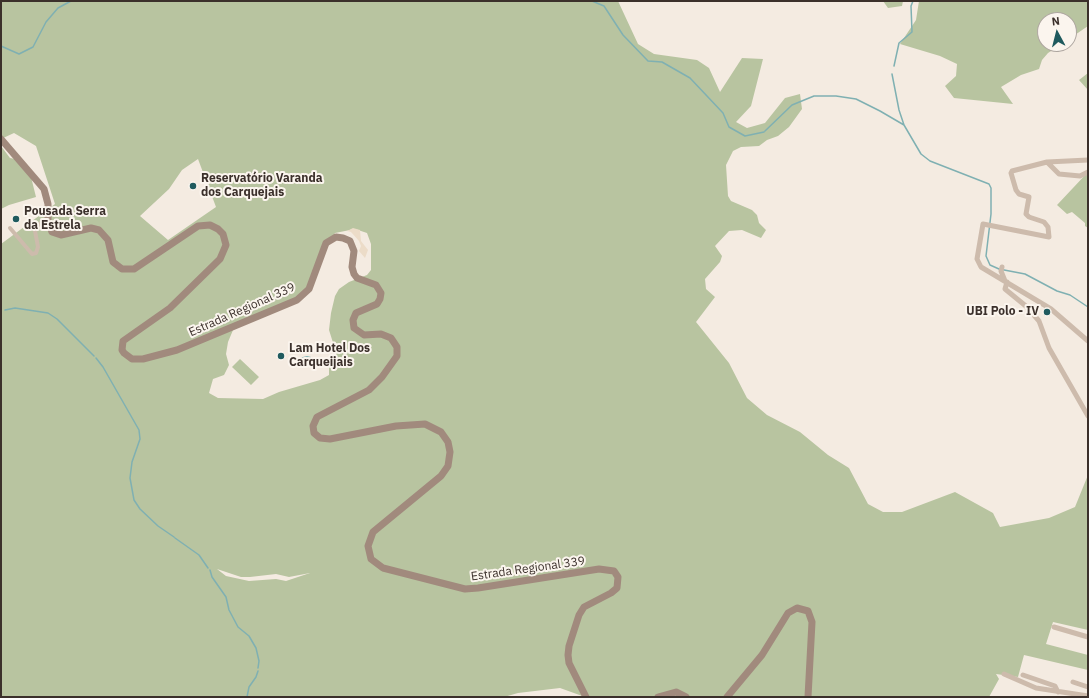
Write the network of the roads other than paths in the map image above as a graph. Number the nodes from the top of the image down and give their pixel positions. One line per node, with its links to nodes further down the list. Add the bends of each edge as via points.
1 (1, 139): 5 (main road, Estrada Regional 339, via 44,189)
2 (1088, 160): 3 (street)
3 (1047, 162): 4 (street, via 1059,174 1080,176); 8 (street, via 1011,173 1018,194 1029,197 1026,214 1044,222 1048,227 1049,237 983,224 977,259 981,267)
4 (1088, 172)
5 (48, 218): 6 (street, via 35,231 38,247 36,253 32,254); 19 (main road, Estrada Regional 339, via 50,230 58,235 91,228 99,230 108,240 115,265 126,270 134,269 198,226 210,225 223,234 226,245 220,259 170,308 123,341 124,353 128,358 136,360 177,350 297,300 309,289 326,243 336,238 350,241 354,251 354,274 357,278 376,285 381,293 377,304 356,313 353,320 354,328 364,335 381,334 391,338 398,347 397,356 382,377 364,394 317,417 313,426 314,433 320,438 330,439 396,426 425,424 441,432 446,438 450,452 448,466 441,476 373,532 368,546 371,559 383,568 465,589 599,569 614,571 618,577 616,588 584,608 568,646 569,663)
6 (10, 228)
7 (1001, 269): 8 (street)
8 (1006, 282): 9 (street, via 1051,309); 10 (street, via 1005,289 1039,321 1050,348)
9 (1088, 341)
10 (1088, 416)
11 (1054, 627): 12 (street)
12 (1088, 637)
13 (1004, 674): 17 (street, via 1036,688)
14 (1023, 675): 17 (street, via 1054,686)
15 (1073, 682): 16 (street)
16 (1088, 688): 18 (street)
17 (1058, 692): 18 (street)
18 (1087, 696)
19 (586, 697)
20 (658, 697): 21 (main road, via 676,692)
21 (686, 697)
22 (727, 697): 23 (main road, via 762,655 788,613 797,608 808,611 812,622)
23 (808, 697)

